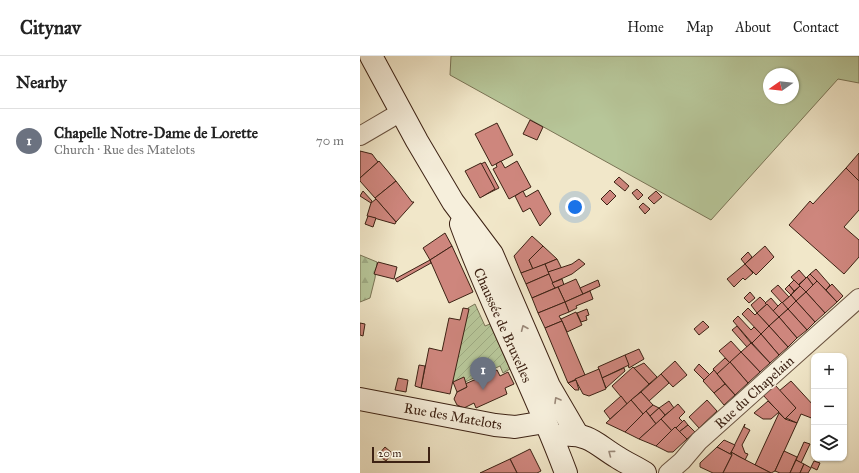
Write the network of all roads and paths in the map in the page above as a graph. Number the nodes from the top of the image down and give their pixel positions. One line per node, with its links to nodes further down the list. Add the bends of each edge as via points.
1 (370, 56): 2 (street, Chaussée de Bruxelles)
2 (401, 112): 3 (street); 4 (street, Chaussée de Bruxelles)
3 (360, 136)
4 (453, 202): 7 (street, Chaussée de Bruxelles, via 475,262); 8 (street, Chaussée de Bruxelles, one-way to 4, via 549,386 492,254)
5 (859, 298): 12 (street, Rue du Chapelain, via 699,441)
6 (360, 399): 7 (street, Rue des Matelots, via 515,427)
7 (545, 422): 9 (street, Chaussée de Bruxelles)
8 (577, 434): 9 (street, via 563,435); 11 (street, one-way to 8, via 599,444)
9 (556, 446): 10 (street, Chaussée de Bruxelles)
10 (566, 473)
11 (644, 473)
12 (668, 473)

